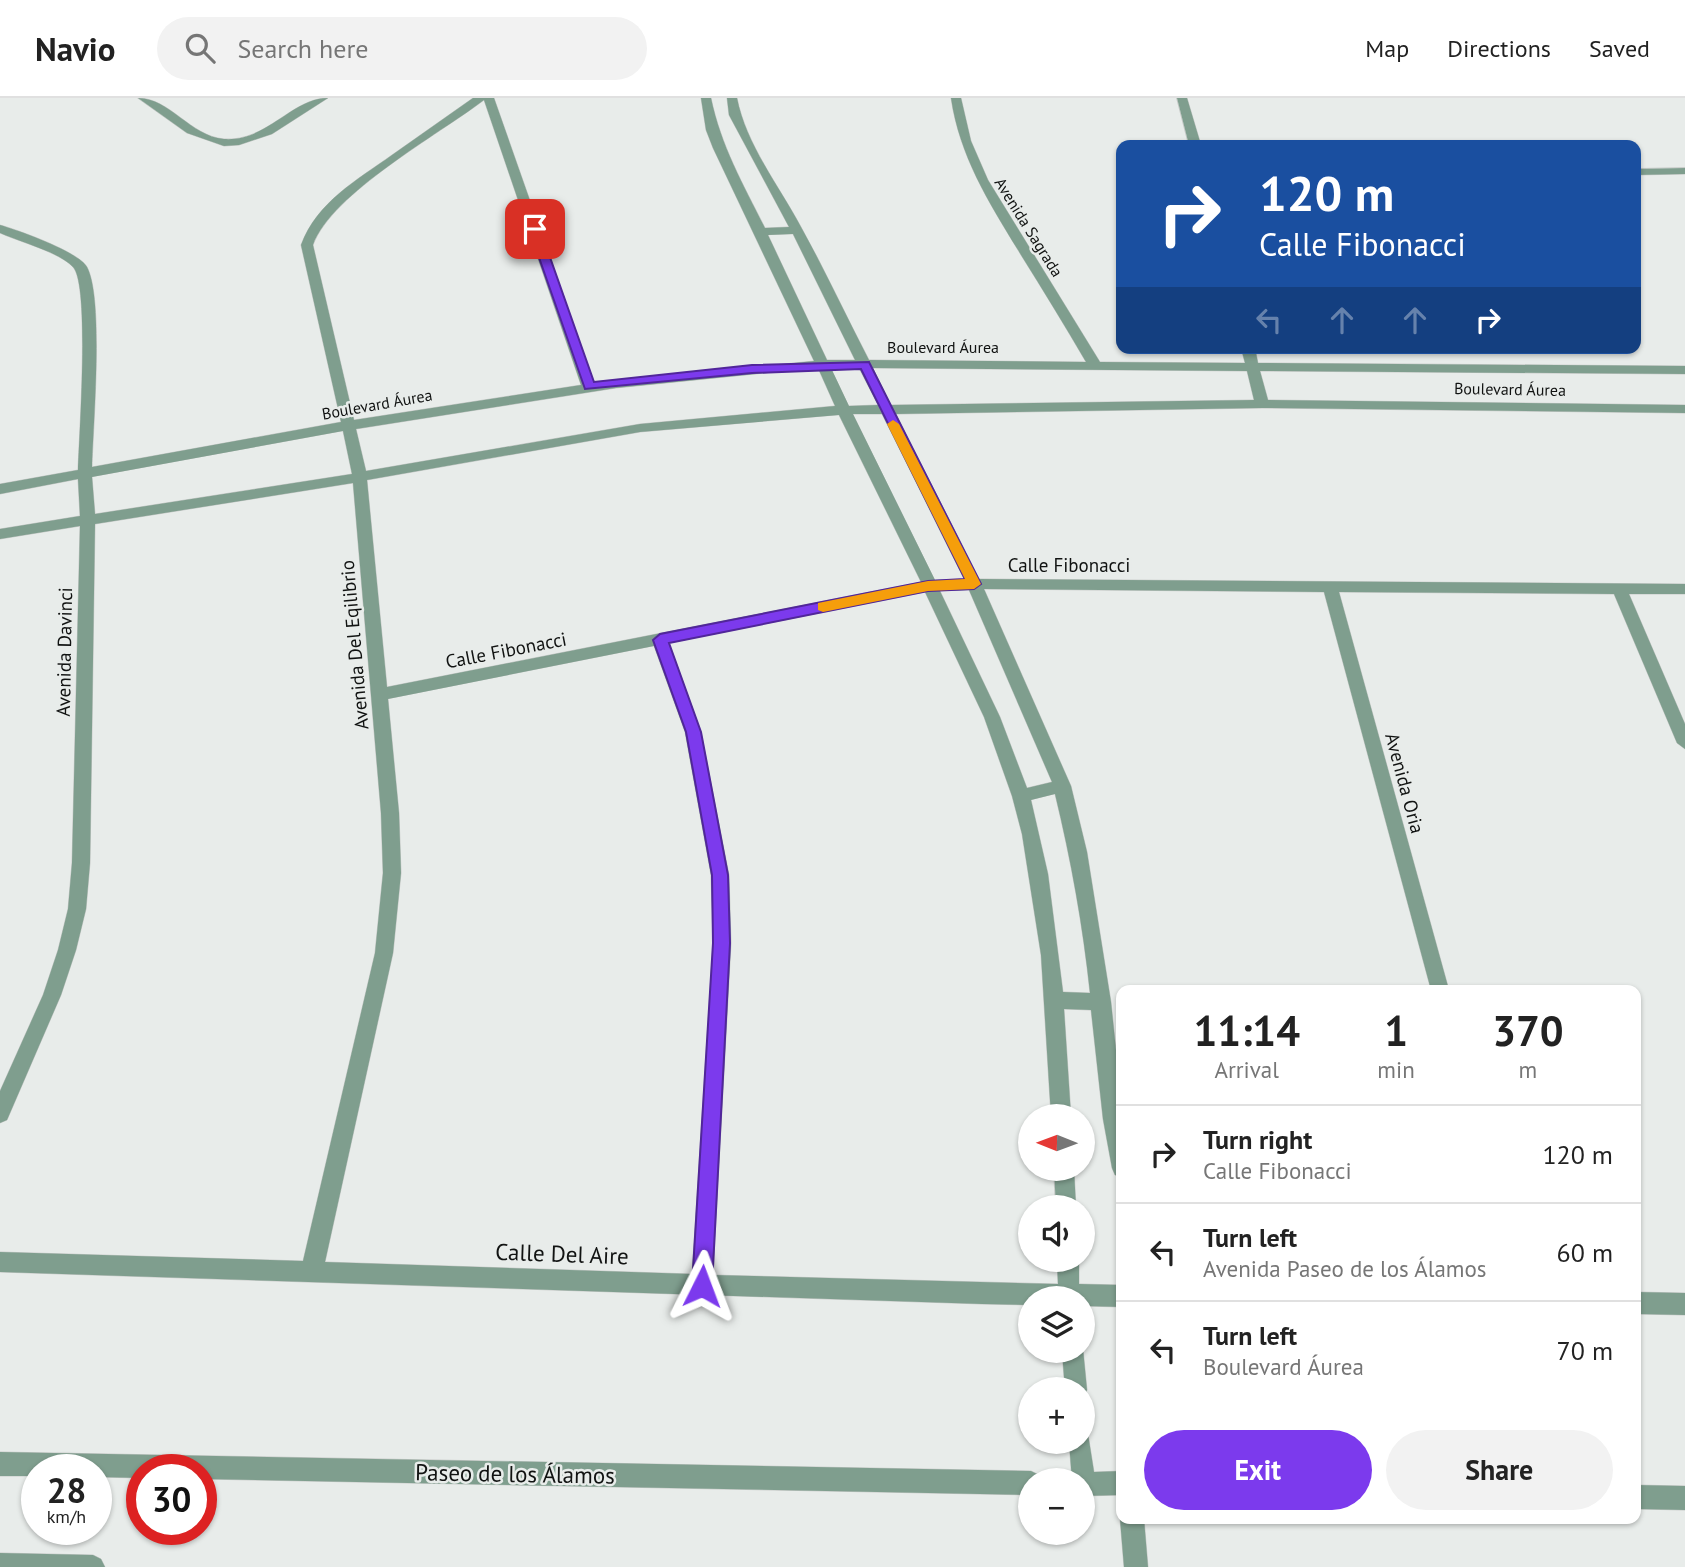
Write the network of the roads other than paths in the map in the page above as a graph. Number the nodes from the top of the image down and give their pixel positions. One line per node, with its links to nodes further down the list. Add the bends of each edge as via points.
1 (143, 98): 2 (street, via 195,133 220,142 249,141)
2 (323, 98)
3 (480, 98): 28 (street, Avenida Del Eqilibrio, via 341,196 312,229 307,245 310,262)
4 (489, 98): 23 (street)
5 (706, 98): 10 (street)
6 (732, 98): 9 (street)
7 (956, 98): 20 (street, Avenida Sagrada, via 969,157)
8 (1182, 98): 11 (street)
9 (735, 115): 10 (street); 15 (street)
10 (709, 116): 16 (street, via 719,148)
11 (1194, 140)
12 (1685, 171): 13 (street)
13 (1641, 172)
14 (0, 229): 29 (street, Avenida Davinci, via 65,256 81,267 86,281)
15 (797, 230): 16 (street); 19 (street)
16 (761, 232): 18 (street)
17 (1250, 354): 21 (street)
18 (823, 365): 19 (street, Boulevard Áurea); 23 (street, Boulevard Áurea); 27 (street)
19 (865, 365): 20 (street, Boulevard Áurea); 25 (street)
20 (1095, 365): 21 (street, Boulevard Áurea)
21 (1253, 368): 22 (street, Boulevard Áurea); 24 (street)
22 (1685, 370)
23 (589, 387): 28 (street, Boulevard Áurea)
24 (1262, 404): 25 (street, Boulevard Áurea); 26 (street, Boulevard Áurea)
25 (885, 409): 27 (street, Boulevard Áurea); 34 (street)
26 (1685, 409)
27 (843, 410): 30 (street, Boulevard Áurea, via 639,428); 35 (street)
28 (348, 426): 29 (street, Boulevard Áurea); 30 (street, Avenida Del Eqilibrio)
29 (85, 474): 31 (street, Boulevard Áurea); 32 (street, Avenida Davinci)
30 (360, 477): 32 (street, Boulevard Áurea); 40 (street, Avenida Del Eqilibrio)
31 (0, 489)
32 (88, 519): 33 (street, Boulevard Áurea); 48 (street, Avenida Davinci, via 77,909 52,995)
33 (0, 534)
34 (974, 584): 35 (street, Calle Fibonacci); 36 (street, Calle Fibonacci); 42 (street)
35 (928, 586): 39 (street, Calle Fibonacci); 43 (street, via 993,723)
36 (1330, 586): 37 (street, Calle Fibonacci); 44 (street, Avenida Oria)
37 (1619, 588): 38 (street, Calle Fibonacci); 41 (street)
38 (1685, 589)
39 (660, 640): 40 (street, Calle Fibonacci); 52 (street, via 693,732 720,875 722,943)
40 (379, 695): 51 (street, Avenida Del Eqilibrio, via 392,861 384,953)
41 (1685, 743)
42 (1062, 786): 43 (street); 46 (street, via 1078,852)
43 (1021, 796): 45 (street, via 1037,875)
44 (1439, 985)
45 (1052, 1000): 46 (street); 47 (street)
46 (1101, 1002): 49 (street)
47 (1060, 1104)
48 (0, 1114)
49 (1116, 1135)
50 (0, 1262): 51 (street, Calle Del Aire)
51 (312, 1270): 52 (street, Calle Del Aire)
52 (702, 1286): 53 (street, Calle Del Aire)
53 (1018, 1295)
54 (1116, 1296): 55 (street, Calle Del Aire)
55 (1095, 1297)
56 (1641, 1303): 57 (street)
57 (1685, 1304)
58 (0, 1464): 59 (street, Paseo de los Álamos)
59 (1018, 1483)
60 (1095, 1483): 61 (street)
61 (1116, 1483)
62 (1641, 1497): 63 (street)
63 (1685, 1498)
64 (1132, 1524): 67 (street)
65 (0, 1565): 66 (street)
66 (93, 1567)
67 (1136, 1567)

